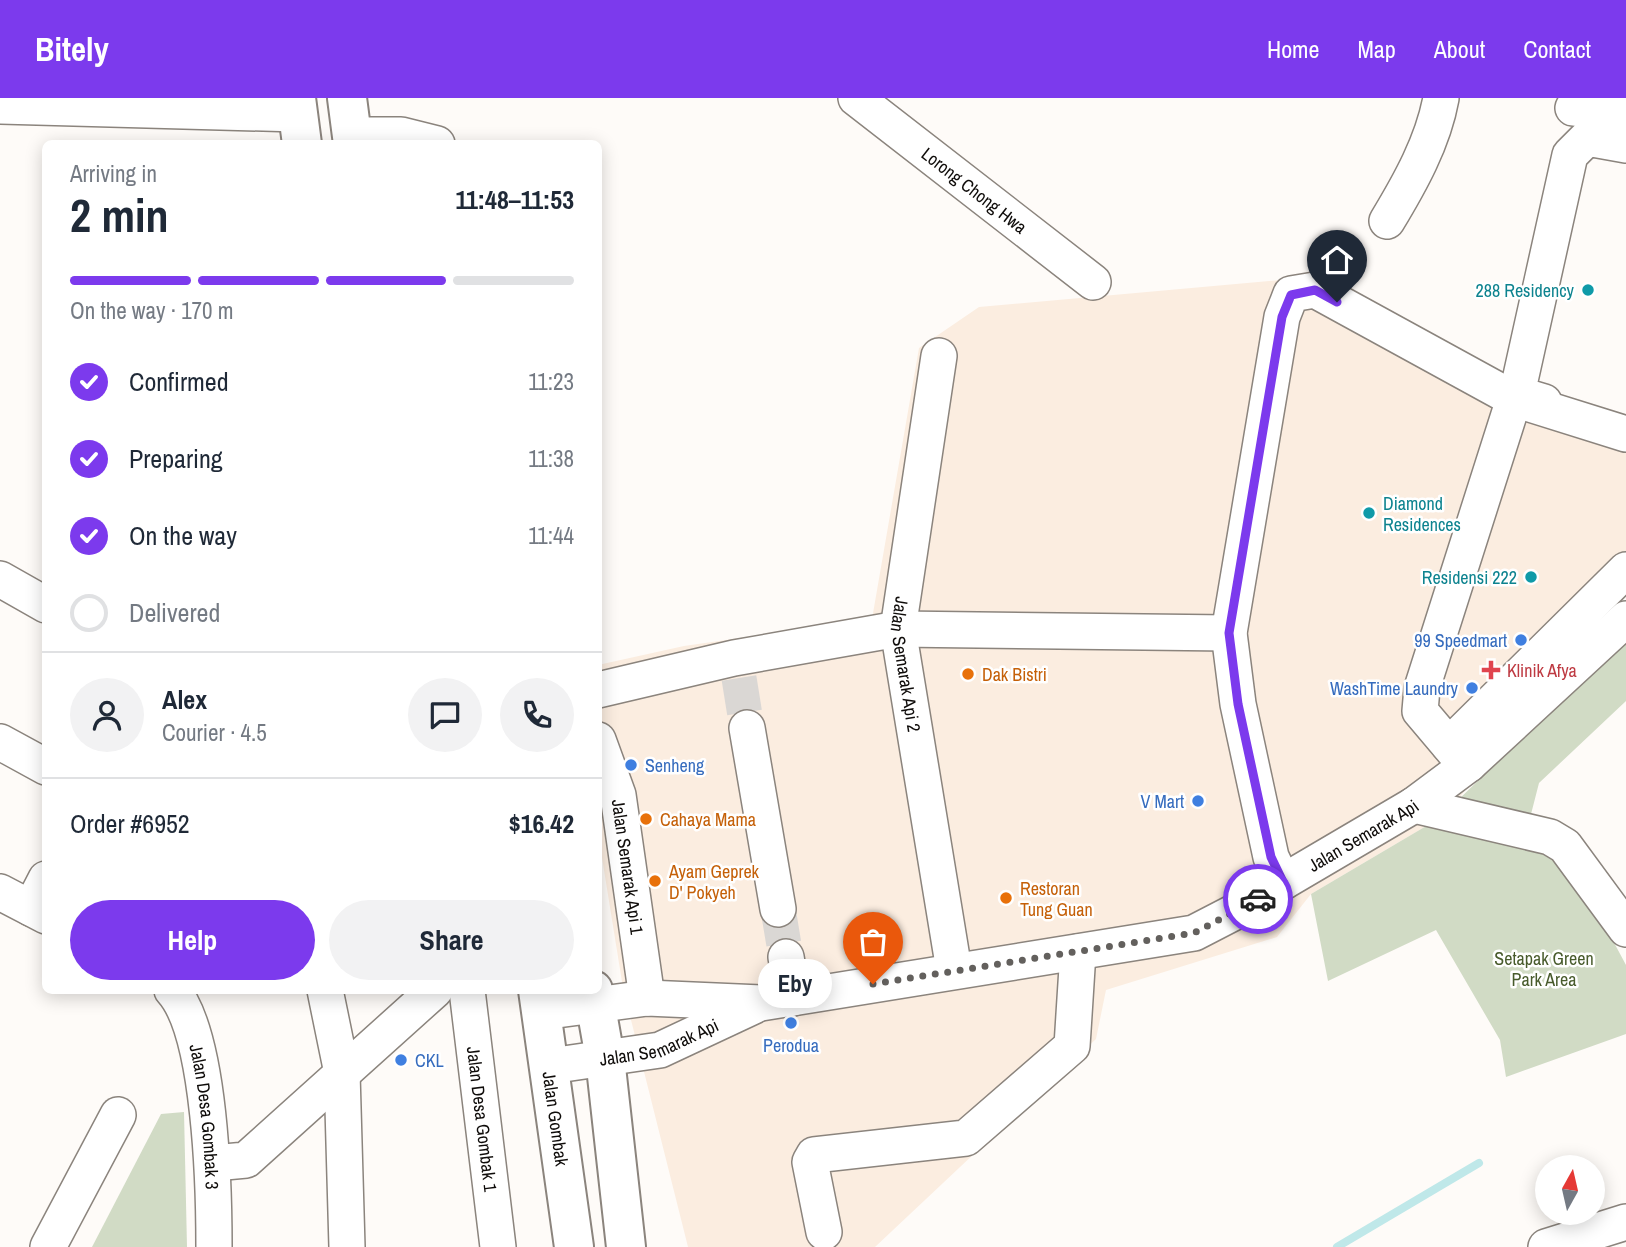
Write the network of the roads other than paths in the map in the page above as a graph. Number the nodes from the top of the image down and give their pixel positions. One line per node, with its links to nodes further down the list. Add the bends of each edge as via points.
1 (347, 98): 8 (main road)
2 (856, 98): 12 (street, Lorong Chong Hwa)
3 (1441, 98): 11 (street, via 1410,183)
4 (0, 107): 7 (street)
5 (1573, 108): 6 (street)
6 (1626, 115)
7 (298, 119)
8 (352, 139): 9 (street, via 401,135)
9 (421, 140)
10 (1626, 145): 15 (street, via 1587,138 1570,155 1517,394)
11 (1387, 221)
12 (1093, 282)
13 (939, 356): 21 (street, Jalan Semarak Api 2)
14 (1514, 399): 16 (street); 22 (street, via 1315,290 1291,295 1282,317); 27 (street, via 1422,688 1420,711)
15 (1626, 429)
16 (1626, 434)
17 (1626, 570): 27 (street)
18 (0, 579): 19 (street)
19 (42, 603)
20 (1626, 619): 27 (street, Jalan Semarak Api)
21 (898, 629): 22 (street); 23 (street, via 737,668); 37 (street, Jalan Semarak Api 2)
22 (1229, 633): 30 (street, via 1238,704 1271,857)
23 (602, 689)
24 (747, 728): 33 (street, via 761,838)
25 (0, 742): 28 (street)
26 (602, 751): 43 (street, Jalan Semarak Api 1, via 618,795)
27 (1459, 754): 29 (street, Jalan Semarak Api)
28 (42, 765)
29 (1414, 806): 30 (street, Jalan Semarak Api); 34 (street, via 1550,837 1565,846)
30 (1283, 882): 35 (street, Jalan Semarak Api, via 1194,933)
31 (0, 892): 32 (street)
32 (41, 901)
33 (778, 909)
34 (1626, 929)
35 (1078, 952): 37 (street, Jalan Semarak Api); 52 (street, via 1072,1046 966,1138 814,1155 810,1162)
36 (786, 957): 44 (street)
37 (954, 970): 44 (street, Jalan Semarak Api)
38 (174, 994): 50 (street, Jalan Desa Gombak 3, via 190,1025)
39 (326, 994): 48 (street)
40 (431, 994): 48 (street)
41 (467, 994): 56 (street, Jalan Desa Gombak 1)
42 (595, 997): 43 (street, Jalan Semarak Api); 45 (street, Jalan Semarak Api); 46 (main road)
43 (647, 998): 44 (street, Jalan Semarak Api)
44 (777, 1000): 46 (street, Jalan Semarak Api, via 660,1050)
45 (540, 1001): 47 (main road, Jalan Gombak)
46 (605, 1058): 47 (street, Jalan Semarak Api); 58 (main road)
47 (550, 1066): 57 (main road, Jalan Gombak)
48 (342, 1073): 50 (street, via 246,1160); 55 (street)
49 (118, 1115): 53 (street)
50 (214, 1163): 54 (street, Jalan Desa Gombak 3)
51 (1626, 1222): 59 (street)
52 (824, 1232)
53 (48, 1247)
54 (214, 1247)
55 (348, 1247)
56 (498, 1247)
57 (575, 1247)
58 (626, 1247)
59 (1546, 1247)

